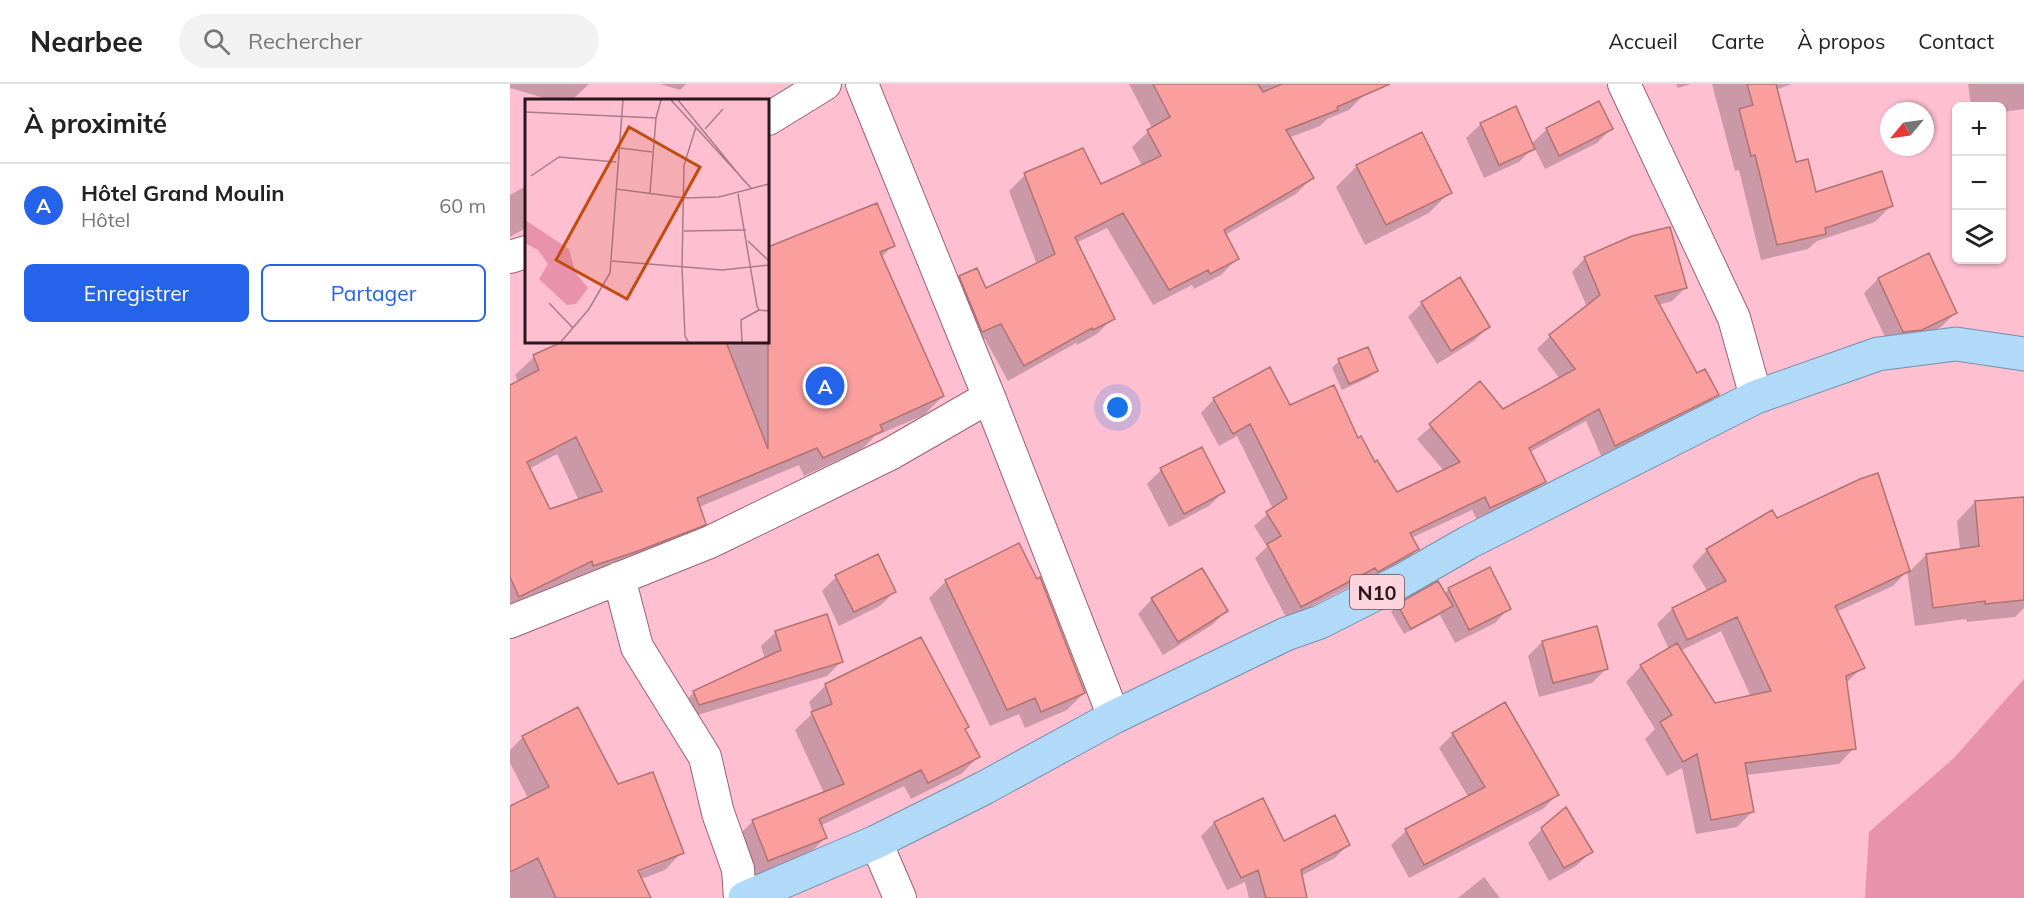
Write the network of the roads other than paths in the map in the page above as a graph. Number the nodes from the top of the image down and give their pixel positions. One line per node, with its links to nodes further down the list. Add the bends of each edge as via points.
1 (825, 84): 4 (street)
2 (862, 84): 8 (street)
3 (1624, 84): 9 (street, via 1734,318)
4 (770, 118)
5 (525, 252): 6 (street)
6 (510, 257)
7 (2024, 354): 9 (highway, N10, via 1956,344 1878,354)
8 (989, 397): 10 (street, via 890,453 721,537); 12 (street)
9 (1756, 397): 12 (highway, N10, via 1320,622 1286,634)
10 (619, 578): 11 (street); 14 (street, via 637,647 705,757)
11 (510, 622)
12 (1114, 717): 13 (highway, N10)
13 (876, 842): 14 (highway, N10); 15 (street)
14 (743, 898)
15 (900, 898)

